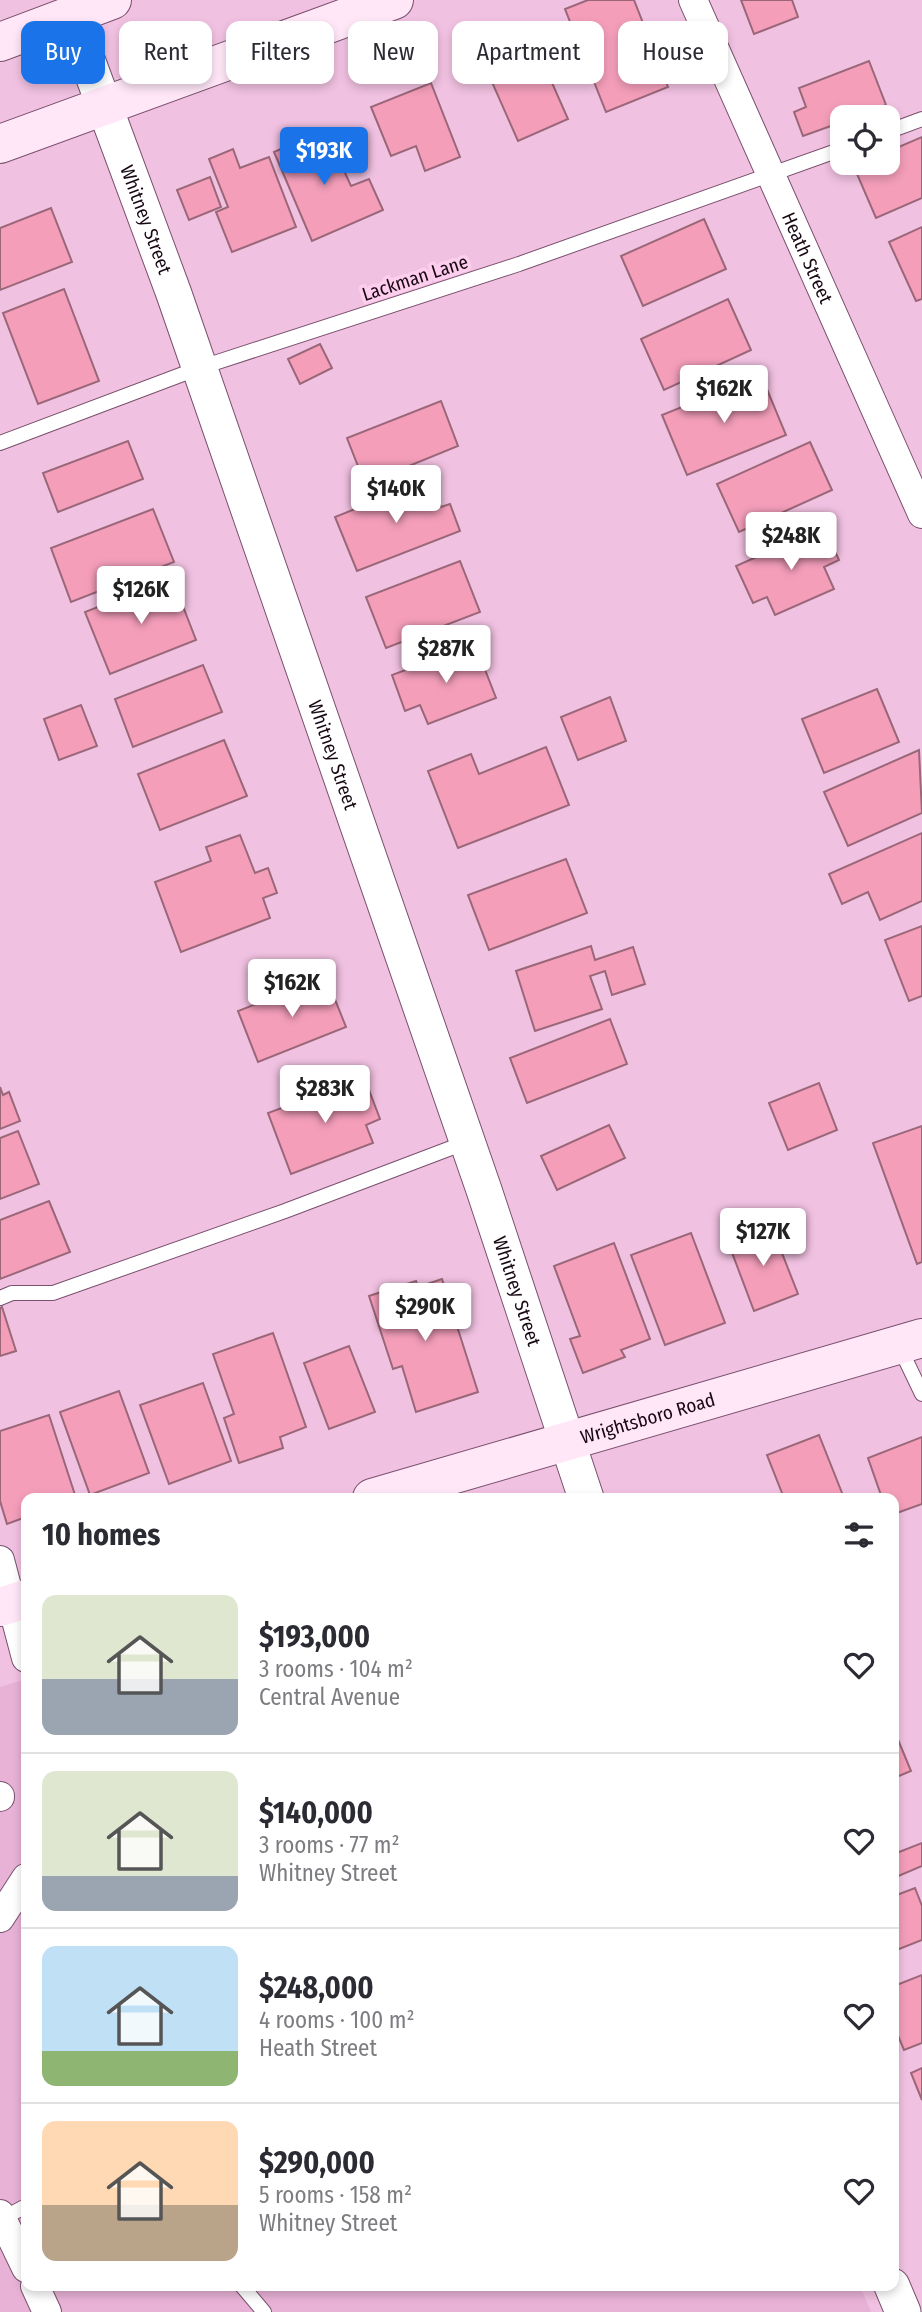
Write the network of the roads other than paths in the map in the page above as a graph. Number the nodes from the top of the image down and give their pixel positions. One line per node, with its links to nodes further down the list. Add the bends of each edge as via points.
1 (112, 0): 4 (main road)
2 (394, 0): 6 (main road)
3 (693, 0): 11 (street, Heath Street)
4 (71, 16): 5 (main road); 6 (street, Whitney Street)
5 (0, 42)
6 (104, 106): 9 (main road); 12 (street, Whitney Street)
7 (922, 119): 8 (lane)
8 (900, 127)
9 (0, 144)
10 (830, 154): 11 (lane, Lackman Lane)
11 (773, 175): 12 (lane, Lackman Lane); 14 (street, Heath Street)
12 (199, 368): 13 (lane, Lackman Lane); 15 (street, Whitney Street)
13 (0, 443)
14 (922, 514)
15 (467, 1142): 16 (lane, via 53,1293 12,1293); 19 (street, Whitney Street)
16 (0, 1298)
17 (910, 1341): 18 (lane); 19 (main road, Wrightsboro Road)
18 (922, 1394)
19 (566, 1441): 20 (main road, Wrightsboro Road); 21 (street, Whitney Street)
20 (389, 1493)
21 (584, 1493)
22 (0, 1560): 23 (street)
23 (13, 1603): 24 (street)
24 (21, 1637)
25 (21, 1886): 26 (street)
26 (0, 1918)
27 (7, 2214): 28 (street)
28 (21, 2254)
29 (37, 2291): 32 (street)
30 (246, 2291): 33 (lane)
31 (894, 2291): 34 (street)
32 (47, 2312)
33 (264, 2312)
34 (903, 2312)

